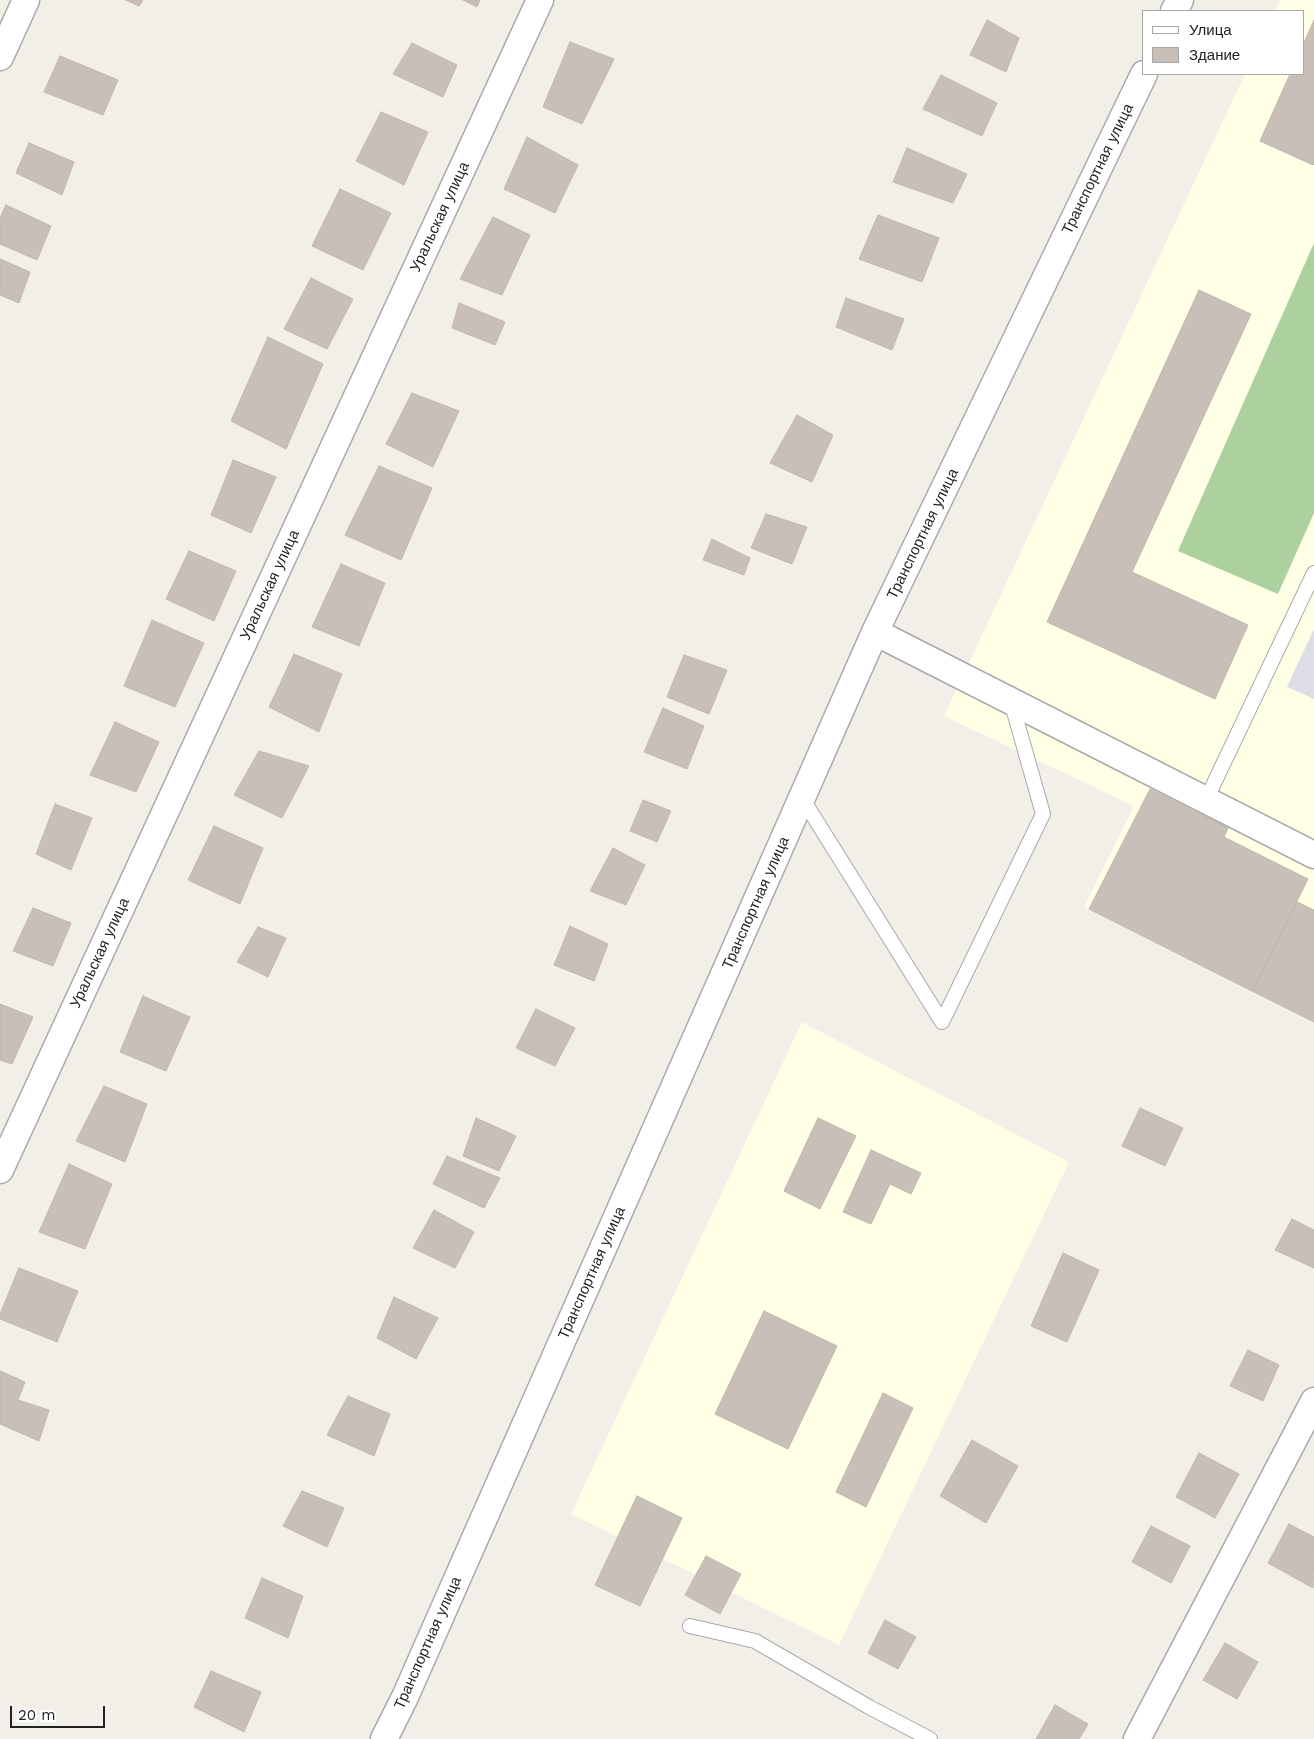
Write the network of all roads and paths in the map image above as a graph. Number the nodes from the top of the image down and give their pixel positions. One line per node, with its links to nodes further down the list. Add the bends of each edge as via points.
1 (26, 0): 3 (street)
2 (540, 0): 11 (street, Уральская улица)
3 (0, 57)
4 (1144, 75): 6 (street, Транспортная улица)
5 (1314, 573): 9 (lane)
6 (875, 632): 7 (street); 8 (street, Транспортная улица)
7 (1011, 701): 8 (lane, via 1043,814 942,1022); 9 (street)
8 (802, 798): 14 (street, Транспортная улица, via 406,1697)
9 (1206, 800): 10 (street)
10 (1314, 855)
11 (0, 1170)
12 (1314, 1402): 16 (street)
13 (690, 1626): 15 (lane, via 756,1641)
14 (384, 1739)
15 (930, 1739)
16 (1137, 1739)

